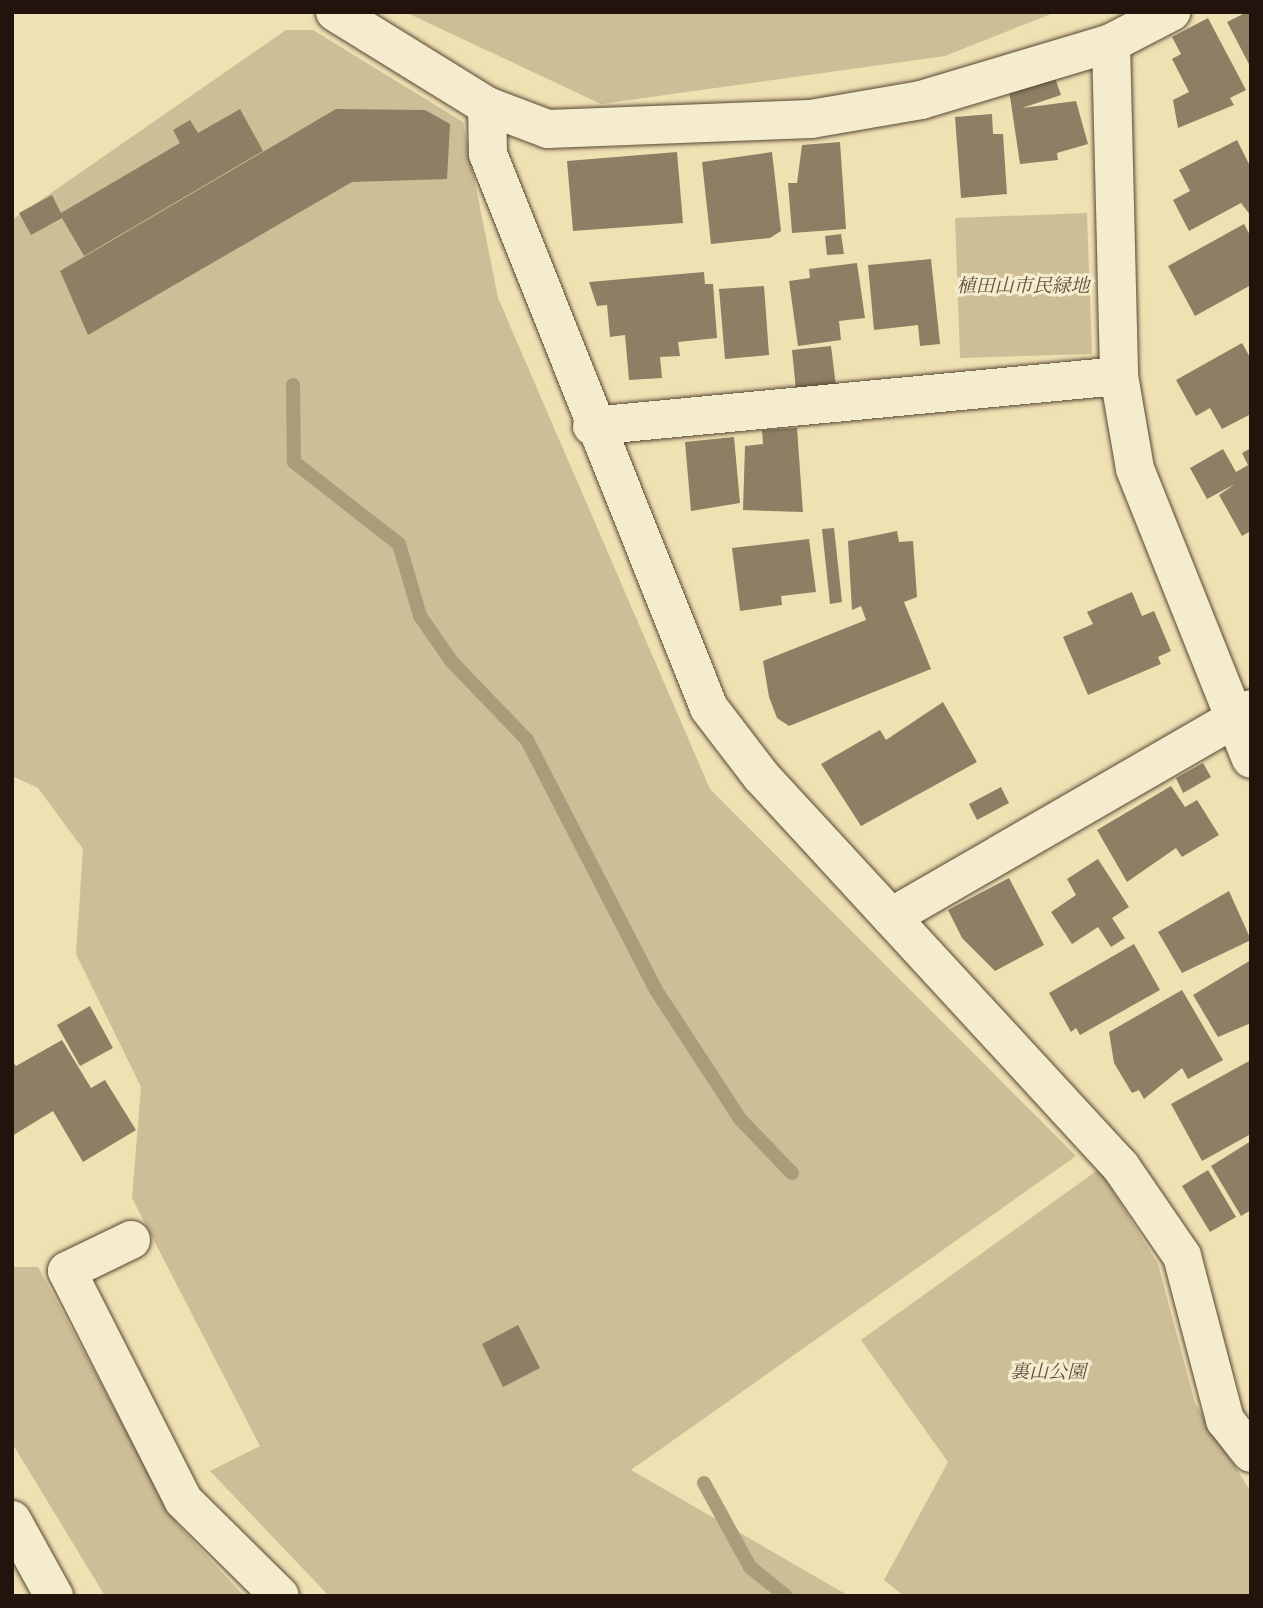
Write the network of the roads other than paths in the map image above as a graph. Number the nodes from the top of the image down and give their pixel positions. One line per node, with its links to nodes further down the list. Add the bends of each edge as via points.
1 (335, 12): 4 (street)
2 (1171, 12): 3 (street)
3 (1111, 43): 4 (street, via 921,100 811,119 548,129); 5 (street)
4 (487, 106): 6 (street, via 488,154)
5 (1119, 376): 6 (street); 7 (street, via 1135,469)
6 (592, 426): 9 (street, via 709,708 761,776)
7 (1242, 714): 8 (street); 9 (street)
8 (1251, 759)
9 (891, 917): 11 (street, via 1121,1167 1182,1256 1225,1420)
10 (131, 1240): 14 (street, via 67,1271 183,1500)
11 (1251, 1453)
12 (12, 1520): 13 (street)
13 (54, 1596)
14 (280, 1596)

